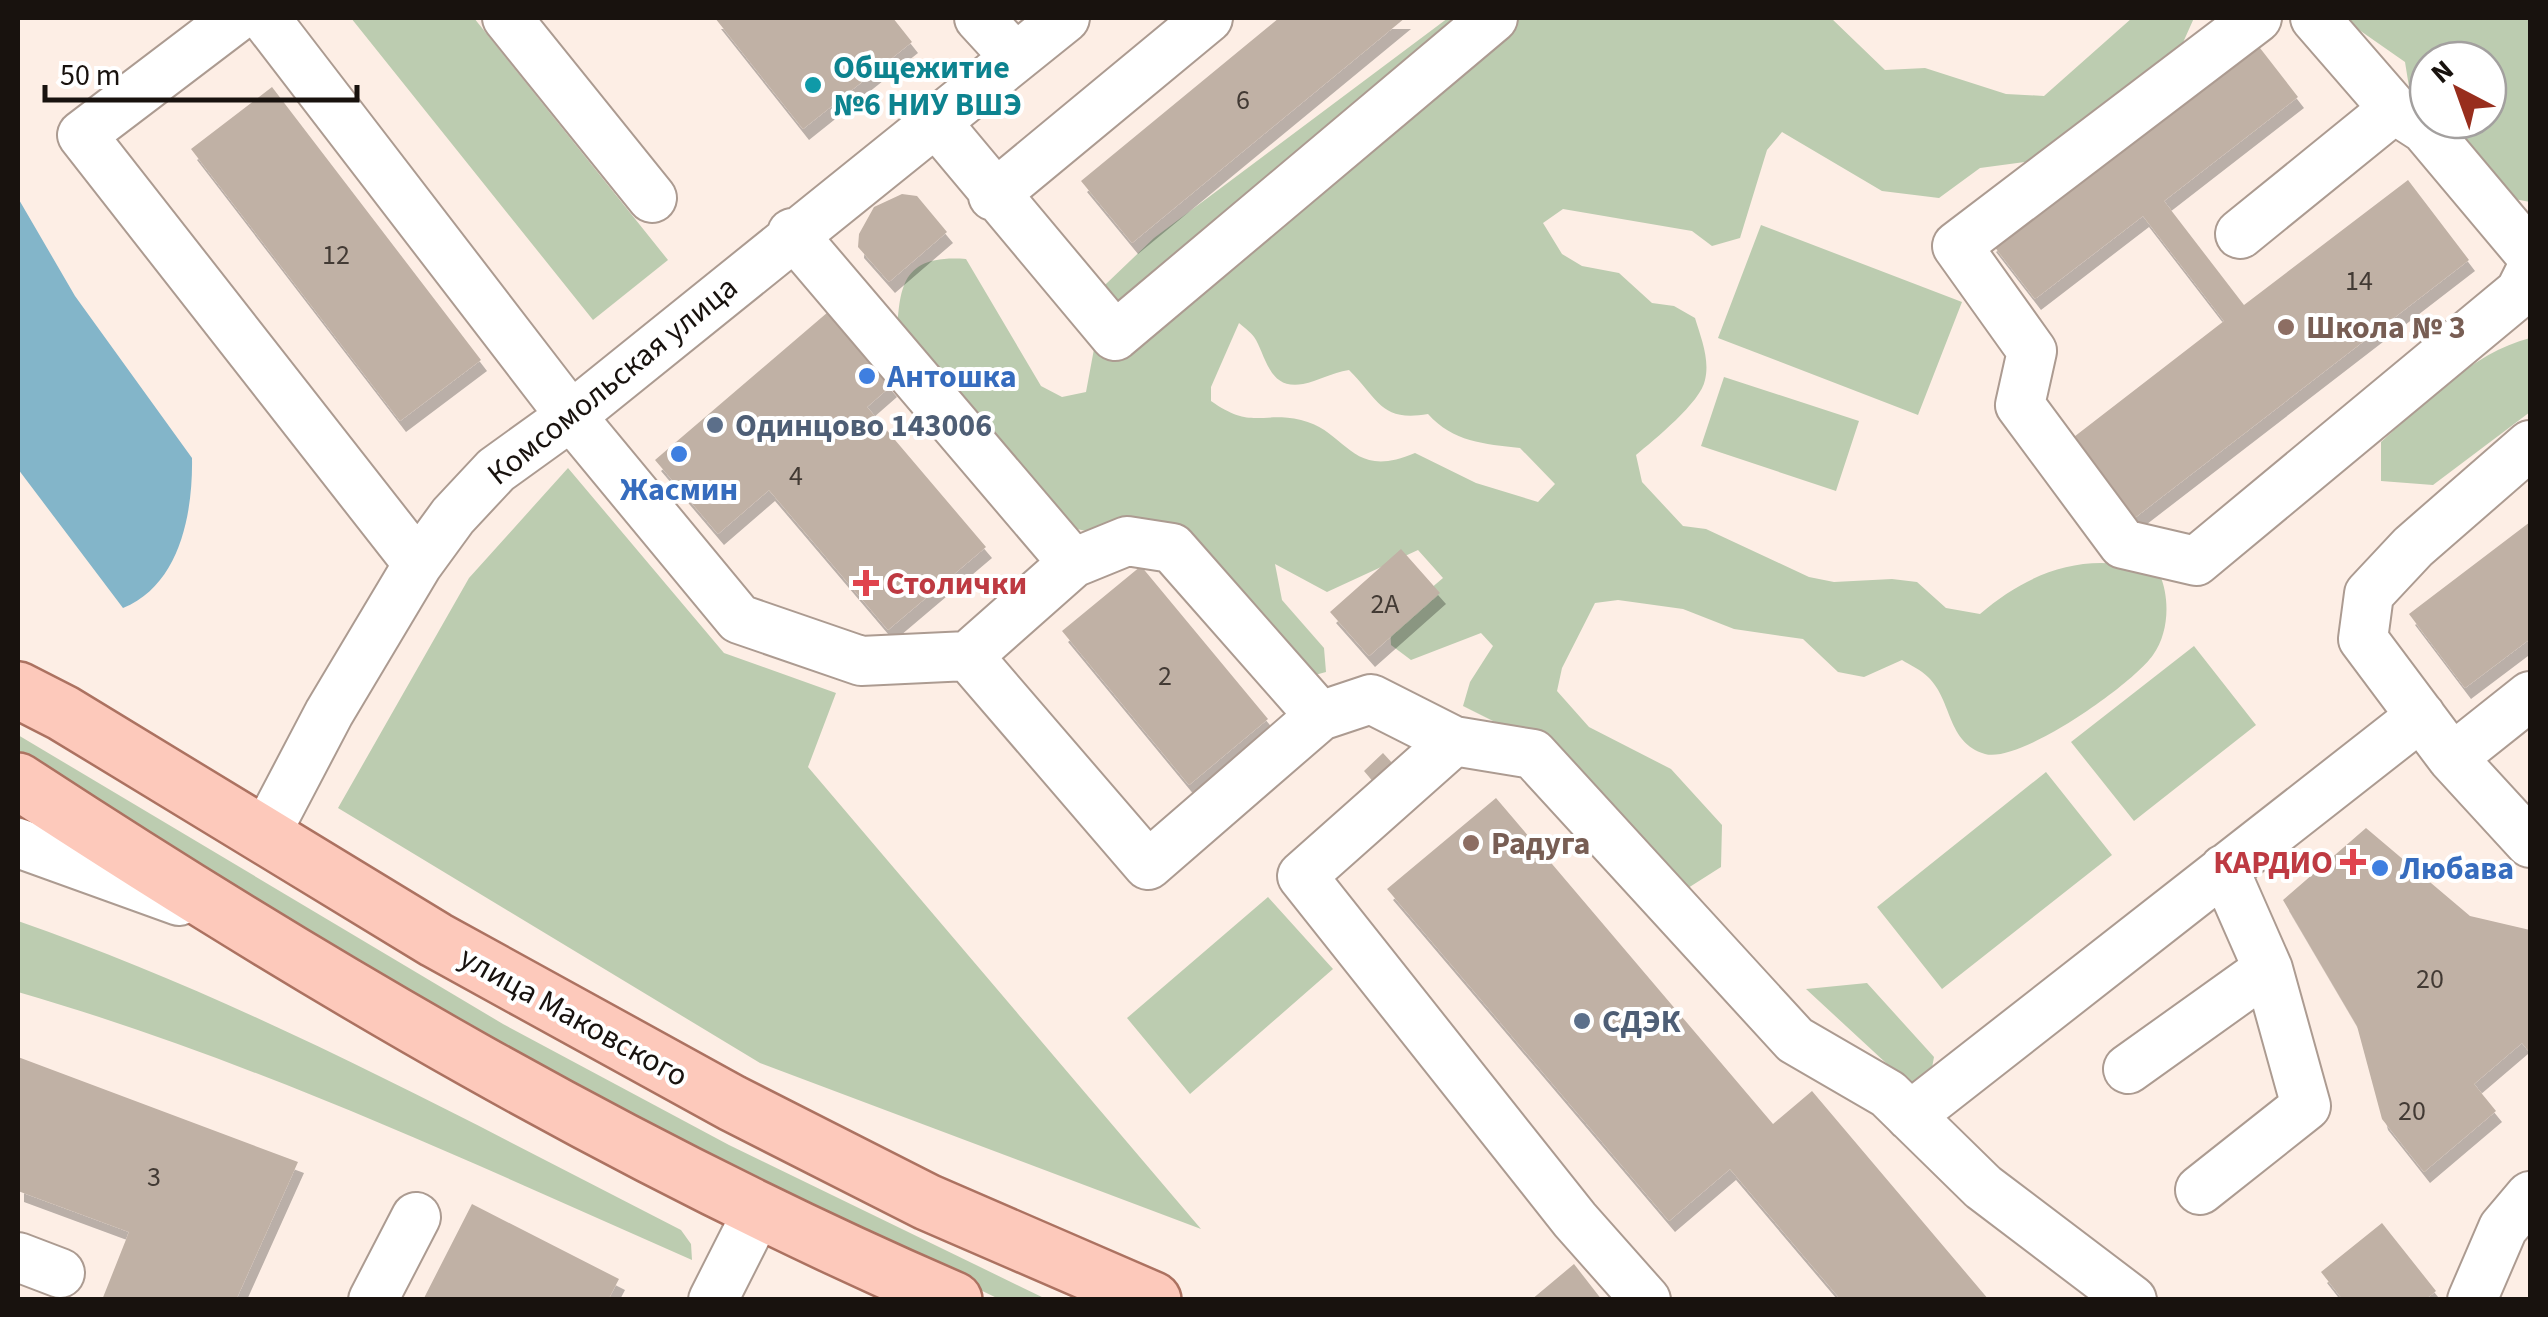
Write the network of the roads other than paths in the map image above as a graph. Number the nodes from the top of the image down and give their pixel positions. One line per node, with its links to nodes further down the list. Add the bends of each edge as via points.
1 (236, 18): 21 (street, via 82,135)
2 (265, 18): 19 (street)
3 (508, 18): 14 (street)
4 (979, 18): 10 (street)
5 (1065, 18): 10 (street, Комсомольская улица)
6 (1208, 18): 13 (street)
7 (1493, 18): 13 (street, via 1115,336)
8 (2258, 18): 18 (street, via 1957,246 2032,351 2020,405 2123,544 2196,561 2520,292)
9 (2315, 18): 11 (street)
10 (1012, 55): 12 (street, Комсомольская улица)
11 (2394, 109): 16 (street); 17 (street, via 2425,130)
12 (935, 121): 13 (street); 15 (street, Комсомольская улица)
13 (993, 196)
14 (652, 198)
15 (792, 233): 19 (street, Комсомольская улица); 22 (street)
16 (2240, 234)
17 (2530, 254)
18 (2530, 272)
19 (571, 416): 21 (street, Комсомольская улица, via 496,470); 23 (street, via 739,619 861,661)
20 (2530, 444): 28 (street, via 2412,547 2369,594 2363,639)
21 (418, 564): 32 (street, Комсомольская улица)
22 (1074, 564): 23 (street); 27 (street, via 1127,541 1172,548)
23 (968, 656): 27 (street, via 1148,865)
24 (18, 676): 26 (street)
25 (2530, 696): 30 (street)
26 (40, 702): 32 (main road, улица Маковского)
27 (1320, 716): 29 (street, via 1371,699)
28 (2421, 716): 30 (street); 35 (street)
29 (1454, 740): 39 (street, via 1533,754 1795,1040 1888,1094); 48 (street, via 1302,876)
30 (2452, 758): 34 (street)
31 (18, 781): 36 (main road)
32 (265, 835): 47 (main road, улица Маковского, via 436,940 732,1103 927,1202)
33 (18, 843): 36 (street)
34 (2530, 843)
35 (2224, 869): 37 (street); 39 (street)
36 (233, 922): 42 (main road, via 694,1180)
37 (2268, 969): 38 (street); 40 (street, via 2306,1106)
38 (2128, 1068)
39 (1910, 1116): 49 (street, via 1983,1187)
40 (2200, 1190)
41 (2530, 1196): 50 (street, via 2503,1228)
42 (759, 1209): 45 (street); 46 (main road)
43 (416, 1217): 44 (street)
44 (374, 1300)
45 (713, 1300)
46 (954, 1300)
47 (1153, 1300)
48 (1646, 1300)
49 (2132, 1300)
50 (2472, 1300)

